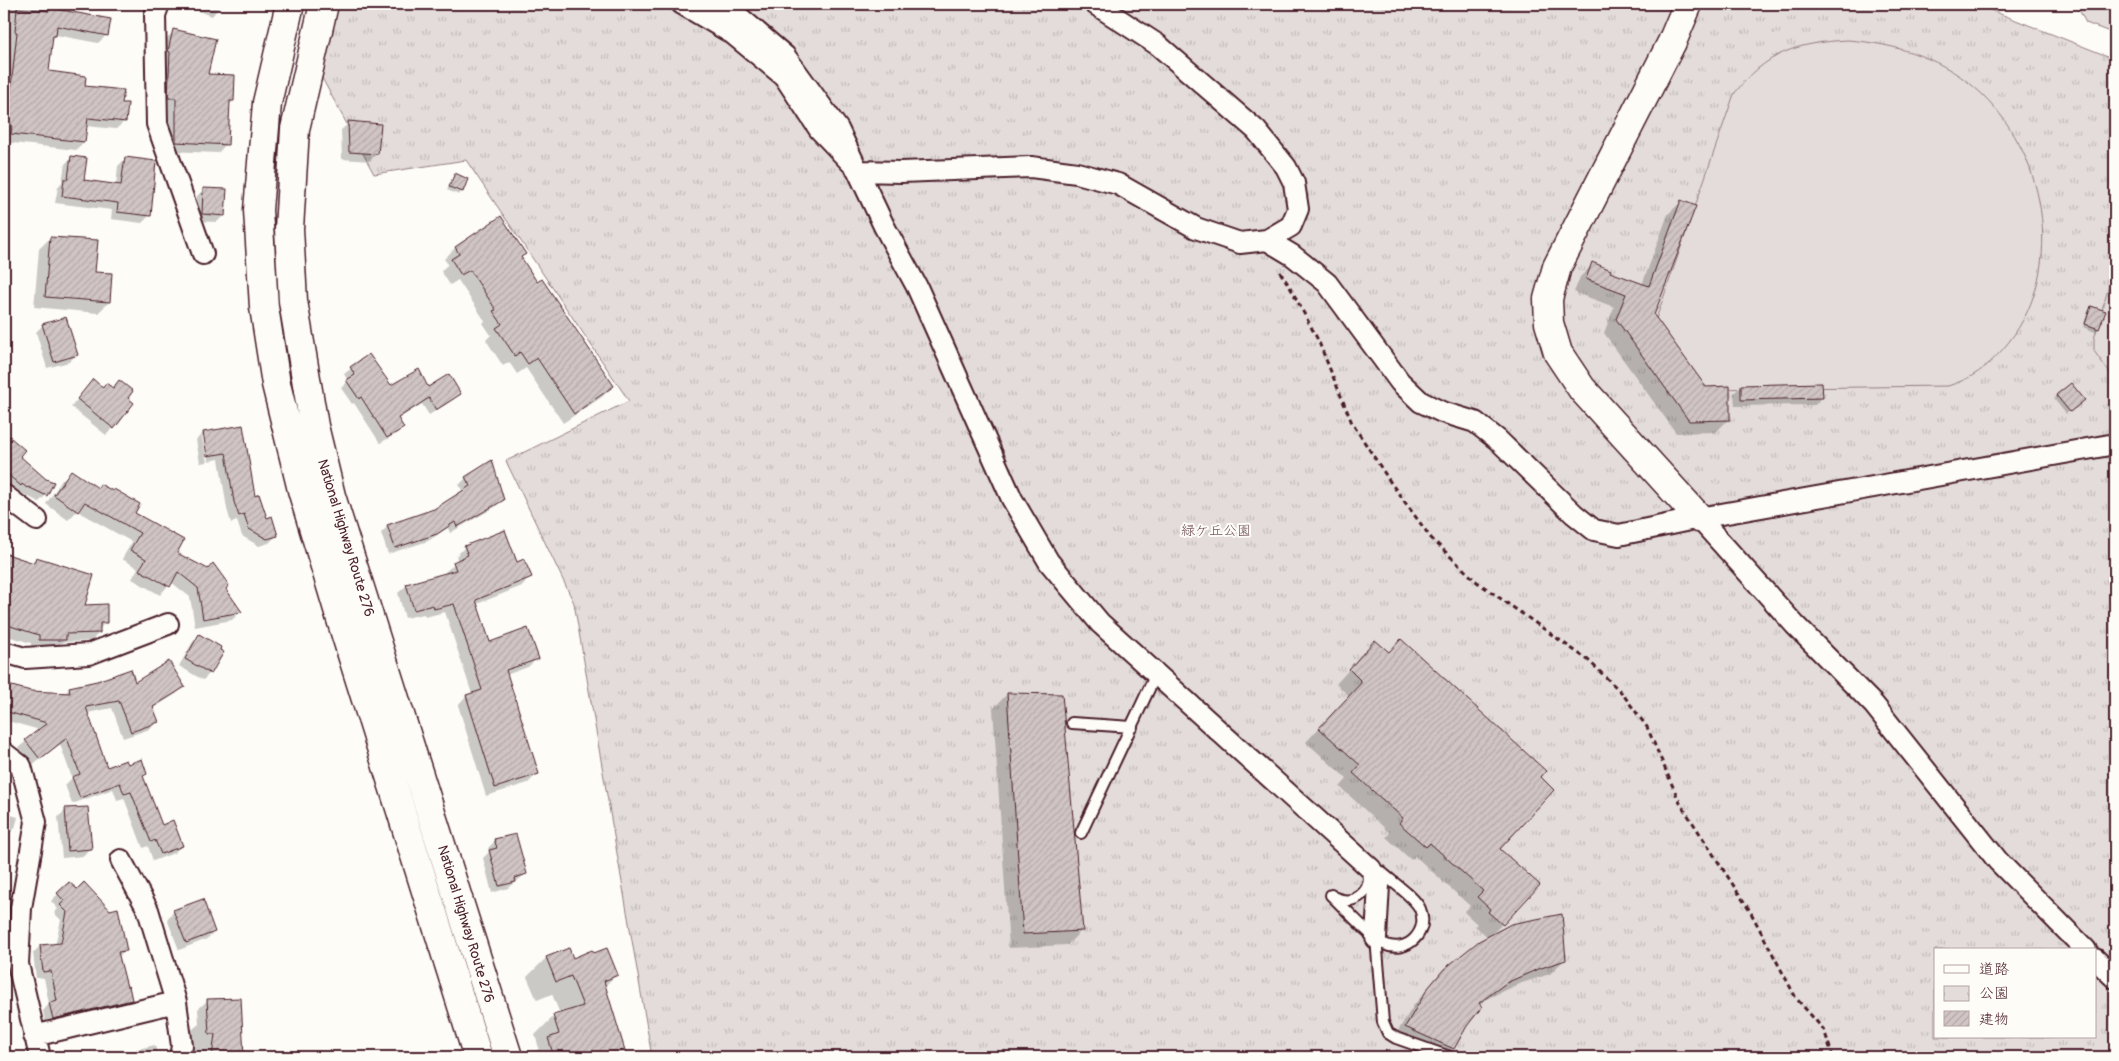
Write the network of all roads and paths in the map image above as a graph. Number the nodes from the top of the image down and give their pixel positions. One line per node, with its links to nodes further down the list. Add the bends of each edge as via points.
1 (159, 4): 10 (street, via 155,15 157,124)
2 (290, 4): 33 (main road, National Highway Route 276, via 267,103 258,210 264,307 276,384 302,490 337,608)
3 (324, 4): 34 (main road, National Highway Route 276, via 295,129 289,229 293,301 314,426 332,496)
4 (682, 4): 8 (street, via 734,34 784,76 819,129)
5 (717, 4): 8 (street, via 738,16 785,56 838,129)
6 (1095, 4): 9 (street, via 1158,45 1192,73 1256,130 1286,167 1294,183 1298,209 1291,226)
7 (1688, 4): 13 (main road, via 1558,267 1548,299 1549,324 1558,354 1582,389)
8 (859, 171): 9 (street, via 1032,167 1077,173 1118,184 1205,231 1240,243); 17 (street, via 917,287 1012,499 1049,562 1100,623)
9 (1267, 240): 13 (street, via 1327,283 1400,382 1421,402 1475,422 1594,530 1619,535); 36 (path, via 1275,264 1318,340 1352,423 1391,484 1431,538 1477,582 1588,660 1622,693 1647,727 1680,803 1750,911 1796,998 1824,1030)
10 (203, 254)
11 (2115, 444): 13 (street)
12 (4, 495): 14 (street)
13 (1699, 518): 26 (street, via 1795,625 1874,705 1998,861)
14 (37, 520)
15 (168, 624): 16 (street, via 89,654 25,658)
16 (4, 652)
17 (1156, 674): 19 (lane); 23 (street)
18 (1072, 723): 19 (lane)
19 (1132, 727): 21 (lane)
20 (4, 753): 24 (street, via 21,766 36,822)
21 (1081, 833)
22 (121, 860): 29 (street, via 148,910)
23 (1366, 865): 25 (street, via 1379,885); 25 (lane, via 1369,875 1366,890 1353,900 1345,901 1331,895); 25 (lane, via 1382,872 1416,903 1423,918 1419,934 1407,945 1390,946)
24 (12, 906): 30 (street, via 18,964)
25 (1376, 938): 35 (lane, via 1383,1022 1388,1034)
26 (2084, 948)
27 (2096, 959): 28 (street)
28 (2115, 978)
29 (176, 1002): 30 (street); 32 (street, via 182,1046)
30 (34, 1036): 31 (street)
31 (40, 1057)
32 (180, 1057)
33 (478, 1057)
34 (508, 1057)
35 (1450, 1057)
36 (1833, 1057)

